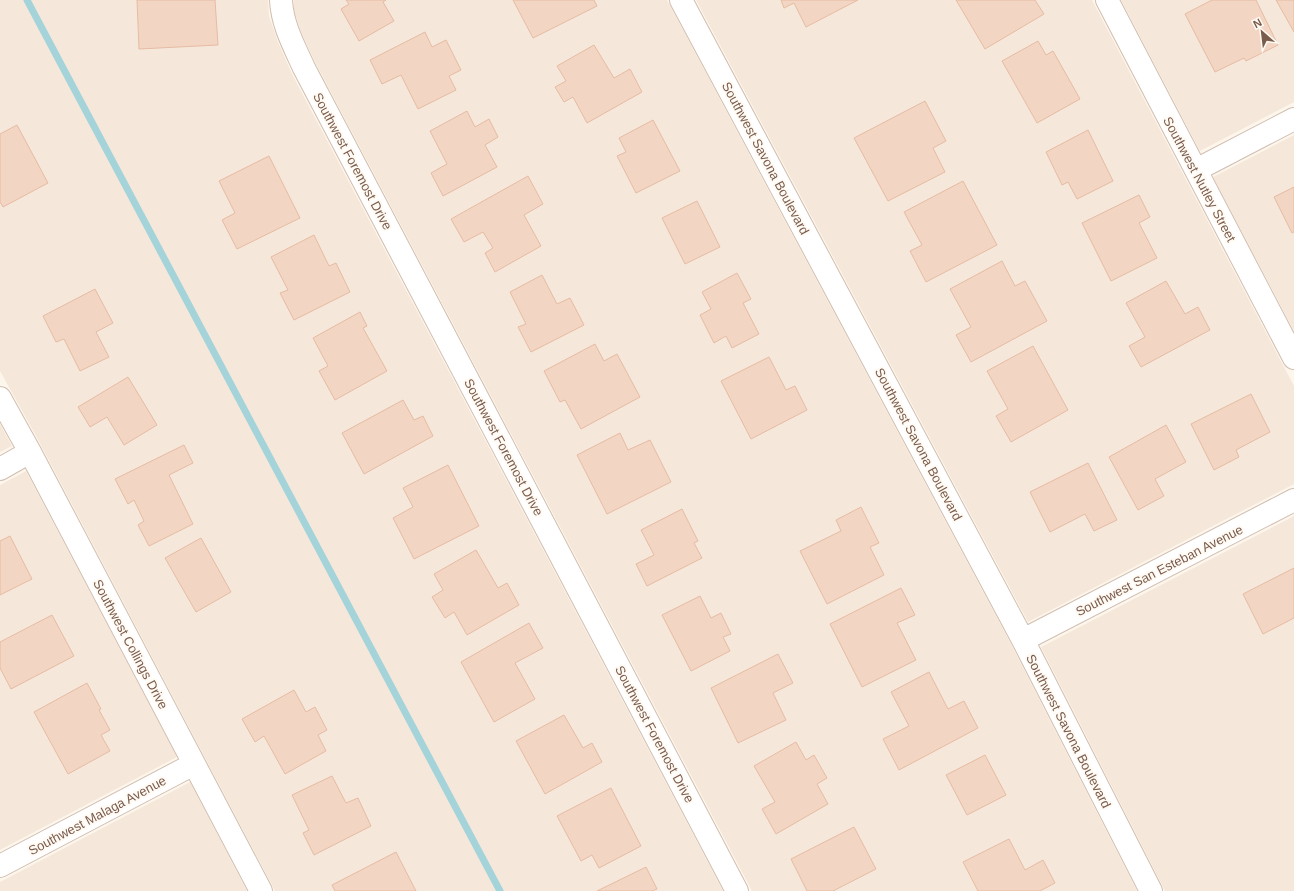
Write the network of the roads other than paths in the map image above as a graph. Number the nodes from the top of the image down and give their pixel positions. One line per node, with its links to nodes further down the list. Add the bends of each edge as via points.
1 (281, 0): 15 (street, Southwest Foremost Drive, via 281,13 289,37 304,68)
2 (681, 0): 11 (street, Southwest Savona Boulevard)
3 (1107, 0): 5 (street, Southwest Nutley Street)
4 (1294, 119): 5 (street)
5 (1196, 170): 6 (street, Southwest Nutley Street)
6 (1294, 358)
7 (0, 398): 8 (street, Southwest Collings Drive)
8 (30, 452): 9 (street); 12 (street, Southwest Collings Drive)
9 (0, 469)
10 (1294, 500): 11 (street, Southwest San Esteban Avenue)
11 (1023, 640): 16 (street, Southwest Savona Boulevard)
12 (194, 764): 13 (street, Southwest Malaga Avenue); 14 (street, Southwest Collings Drive)
13 (0, 866)
14 (261, 891)
15 (737, 891)
16 (1151, 891)

